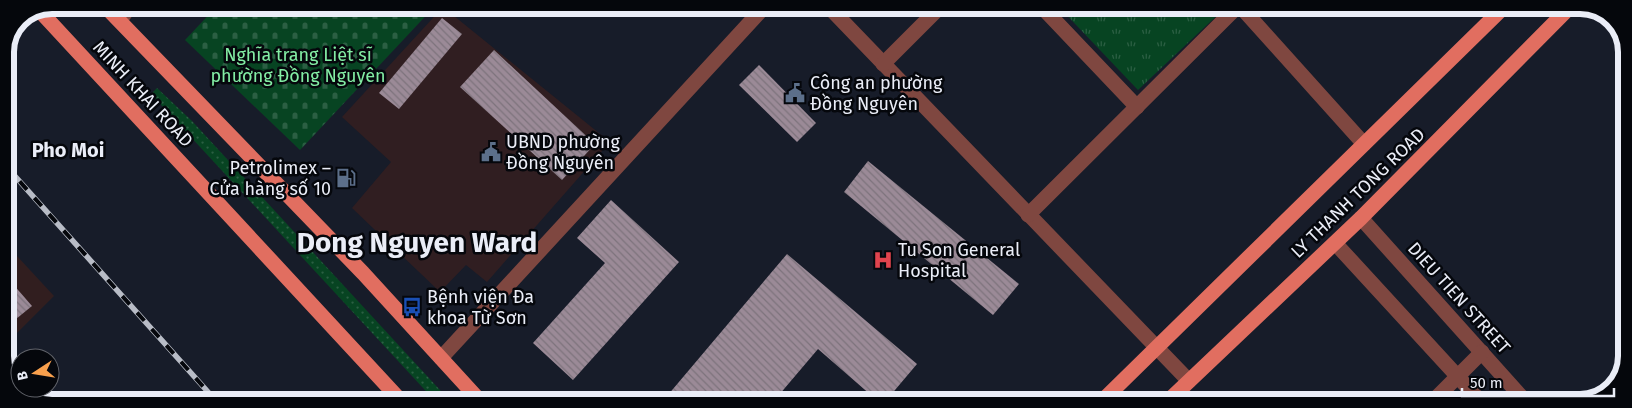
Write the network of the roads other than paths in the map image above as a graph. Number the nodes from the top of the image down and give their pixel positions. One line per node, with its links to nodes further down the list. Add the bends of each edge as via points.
1 (43, 14): 24 (main road, MINH KHAI ROAD)
2 (114, 14): 12 (main road, MINH KHAI ROAD)
3 (124, 14): 12 (street)
4 (759, 14): 21 (street)
5 (835, 14): 13 (street)
6 (933, 14): 13 (street)
7 (1049, 14): 14 (street)
8 (1231, 14): 14 (street)
9 (1246, 14): 15 (street)
10 (1497, 14): 15 (main road, LY THANH TONG ROAD)
11 (1563, 14): 17 (main road, LY THANH TONG ROAD)
12 (120, 20): 21 (main road, MINH KHAI ROAD)
13 (883, 64): 16 (street)
14 (1137, 107): 16 (street)
15 (1364, 144): 19 (main road, LY THANH TONG ROAD)
16 (1028, 215): 19 (street)
17 (1362, 218): 18 (main road, LY THANH TONG ROAD); 20 (street, DIEU TIEN STREET)
18 (1335, 243): 22 (street); 23 (main road, LY THANH TONG ROAD)
19 (1155, 348): 23 (street); 26 (main road, LY THANH TONG ROAD)
20 (1482, 352): 22 (street); 30 (street, DIEU TIEN STREET)
21 (441, 358): 25 (main road, MINH KHAI ROAD)
22 (1457, 375): 28 (street); 29 (street)
23 (1188, 381): 27 (main road, LY THANH TONG ROAD)
24 (395, 394)
25 (474, 394)
26 (1109, 394)
27 (1175, 394)
28 (1439, 394)
29 (1474, 394)
30 (1520, 394)

